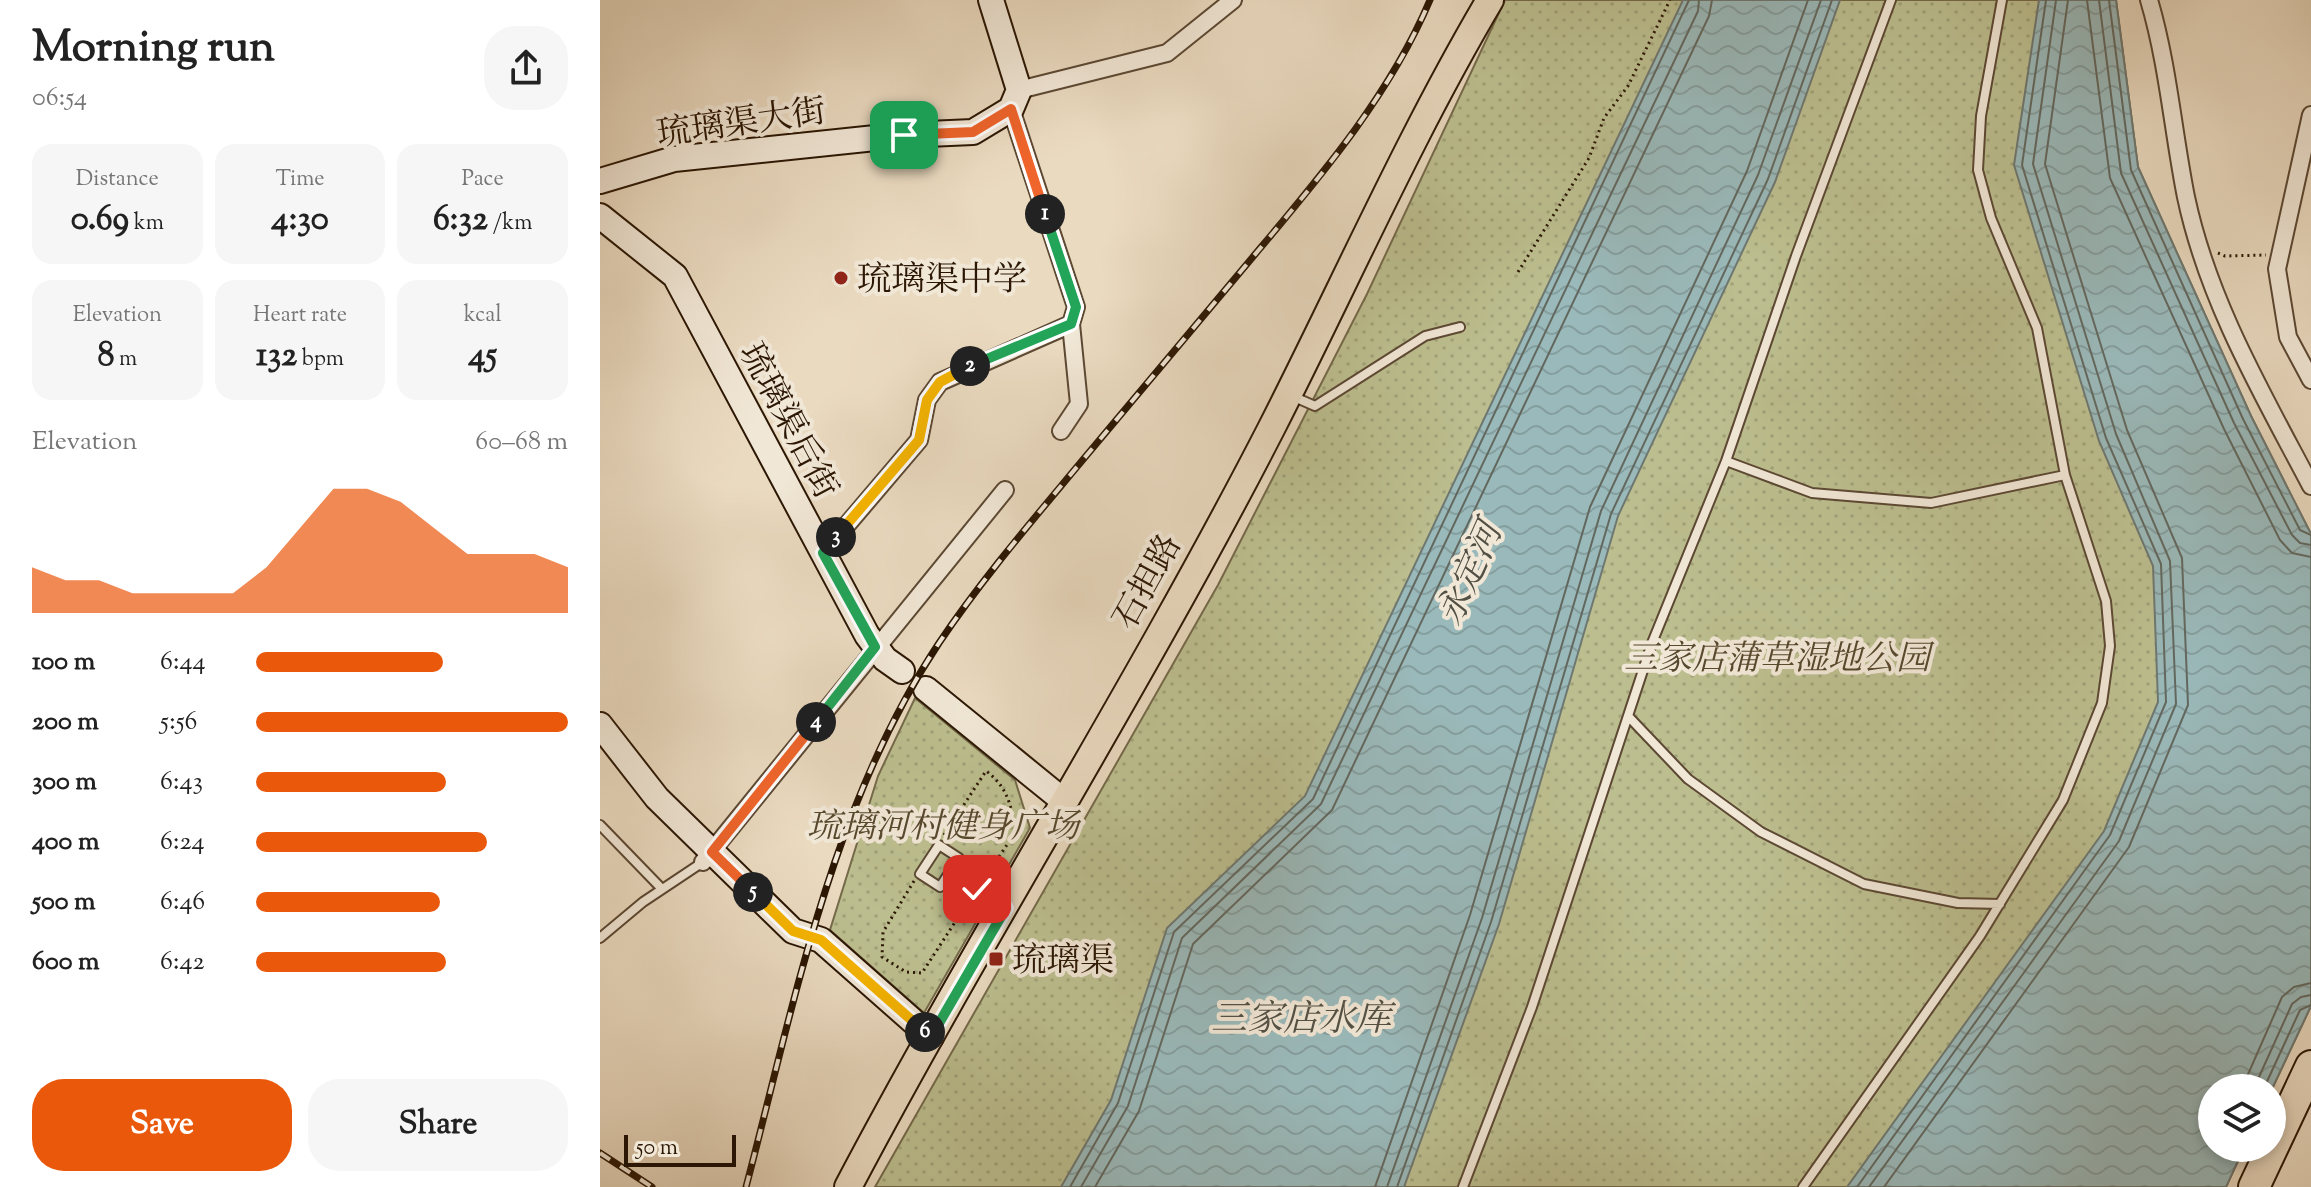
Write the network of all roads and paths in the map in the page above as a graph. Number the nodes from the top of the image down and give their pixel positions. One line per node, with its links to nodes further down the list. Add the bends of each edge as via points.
1 (1233, 0): 8 (street, via 1167,53)
2 (1490, 0): 18 (main road, 石担路, via 1391,182)
3 (1670, 0): 14 (path, via 1628,86 1604,118 1589,158)
4 (1891, 0): 20 (lane)
5 (2002, 0): 21 (lane, via 1981,116 1978,170 1991,218 2037,328)
6 (2149, 0): 12 (street)
7 (993, 3): 8 (street)
8 (1015, 100): 10 (street, 琉璃渠大街, via 973,132 674,159); 15 (street, via 1076,307)
9 (2311, 115): 13 (street)
10 (600, 181)
11 (600, 216): 24 (street, 琉璃渠后街, via 675,276)
12 (2200, 245): 13 (path, via 2225,256); 22 (street, via 2234,337)
13 (2280, 254): 17 (street, via 2277,269 2288,337)
14 (1518, 272)
15 (1071, 324): 19 (street, via 1079,404); 24 (street, via 940,382 927,400 919,440)
16 (1460, 327): 18 (lane, via 1425,336 1315,406)
17 (2311, 380)
18 (1288, 394): 30 (main road, 石担路)
19 (1061, 431)
20 (1726, 461): 21 (lane, via 1812,493 1931,503); 28 (lane)
21 (2065, 475): 38 (lane, via 2106,601 2110,646 2102,703 2063,800)
22 (2311, 486)
23 (1005, 490): 25 (street)
24 (823, 553): 25 (street, 琉璃渠后街)
25 (875, 647): 26 (street, 琉璃渠后街); 33 (street)
26 (902, 671)
27 (926, 689): 30 (street)
28 (1628, 716): 38 (lane, via 1688,779 1774,839 1864,884 1958,903); 45 (lane, via 1532,1007)
29 (600, 725): 33 (street)
30 (1065, 802): 39 (main road, 石担路)
31 (600, 825): 36 (lane)
32 (939, 845): 34 (lane, via 959,858); 35 (lane); 37 (path, via 986,771 999,781 1012,806 1015,833)
33 (708, 857): 36 (lane); 41 (street, via 793,931 821,940)
34 (951, 870): 35 (lane, via 940,887); 37 (lane)
35 (920, 874): 37 (path, via 883,932 882,957 906,972 922,973)
36 (662, 889): 40 (lane)
37 (977, 889): 39 (lane)
38 (2000, 904): 46 (lane, via 1918,1029)
39 (1006, 908): 41 (main road, 石担路)
40 (600, 938)
41 (931, 1037): 44 (main road, 石担路)
42 (2311, 1066): 47 (highway)
43 (2311, 1107): 48 (highway)
44 (848, 1187)
45 (1463, 1187)
46 (1803, 1187)
47 (2254, 1187)
48 (2275, 1187)

